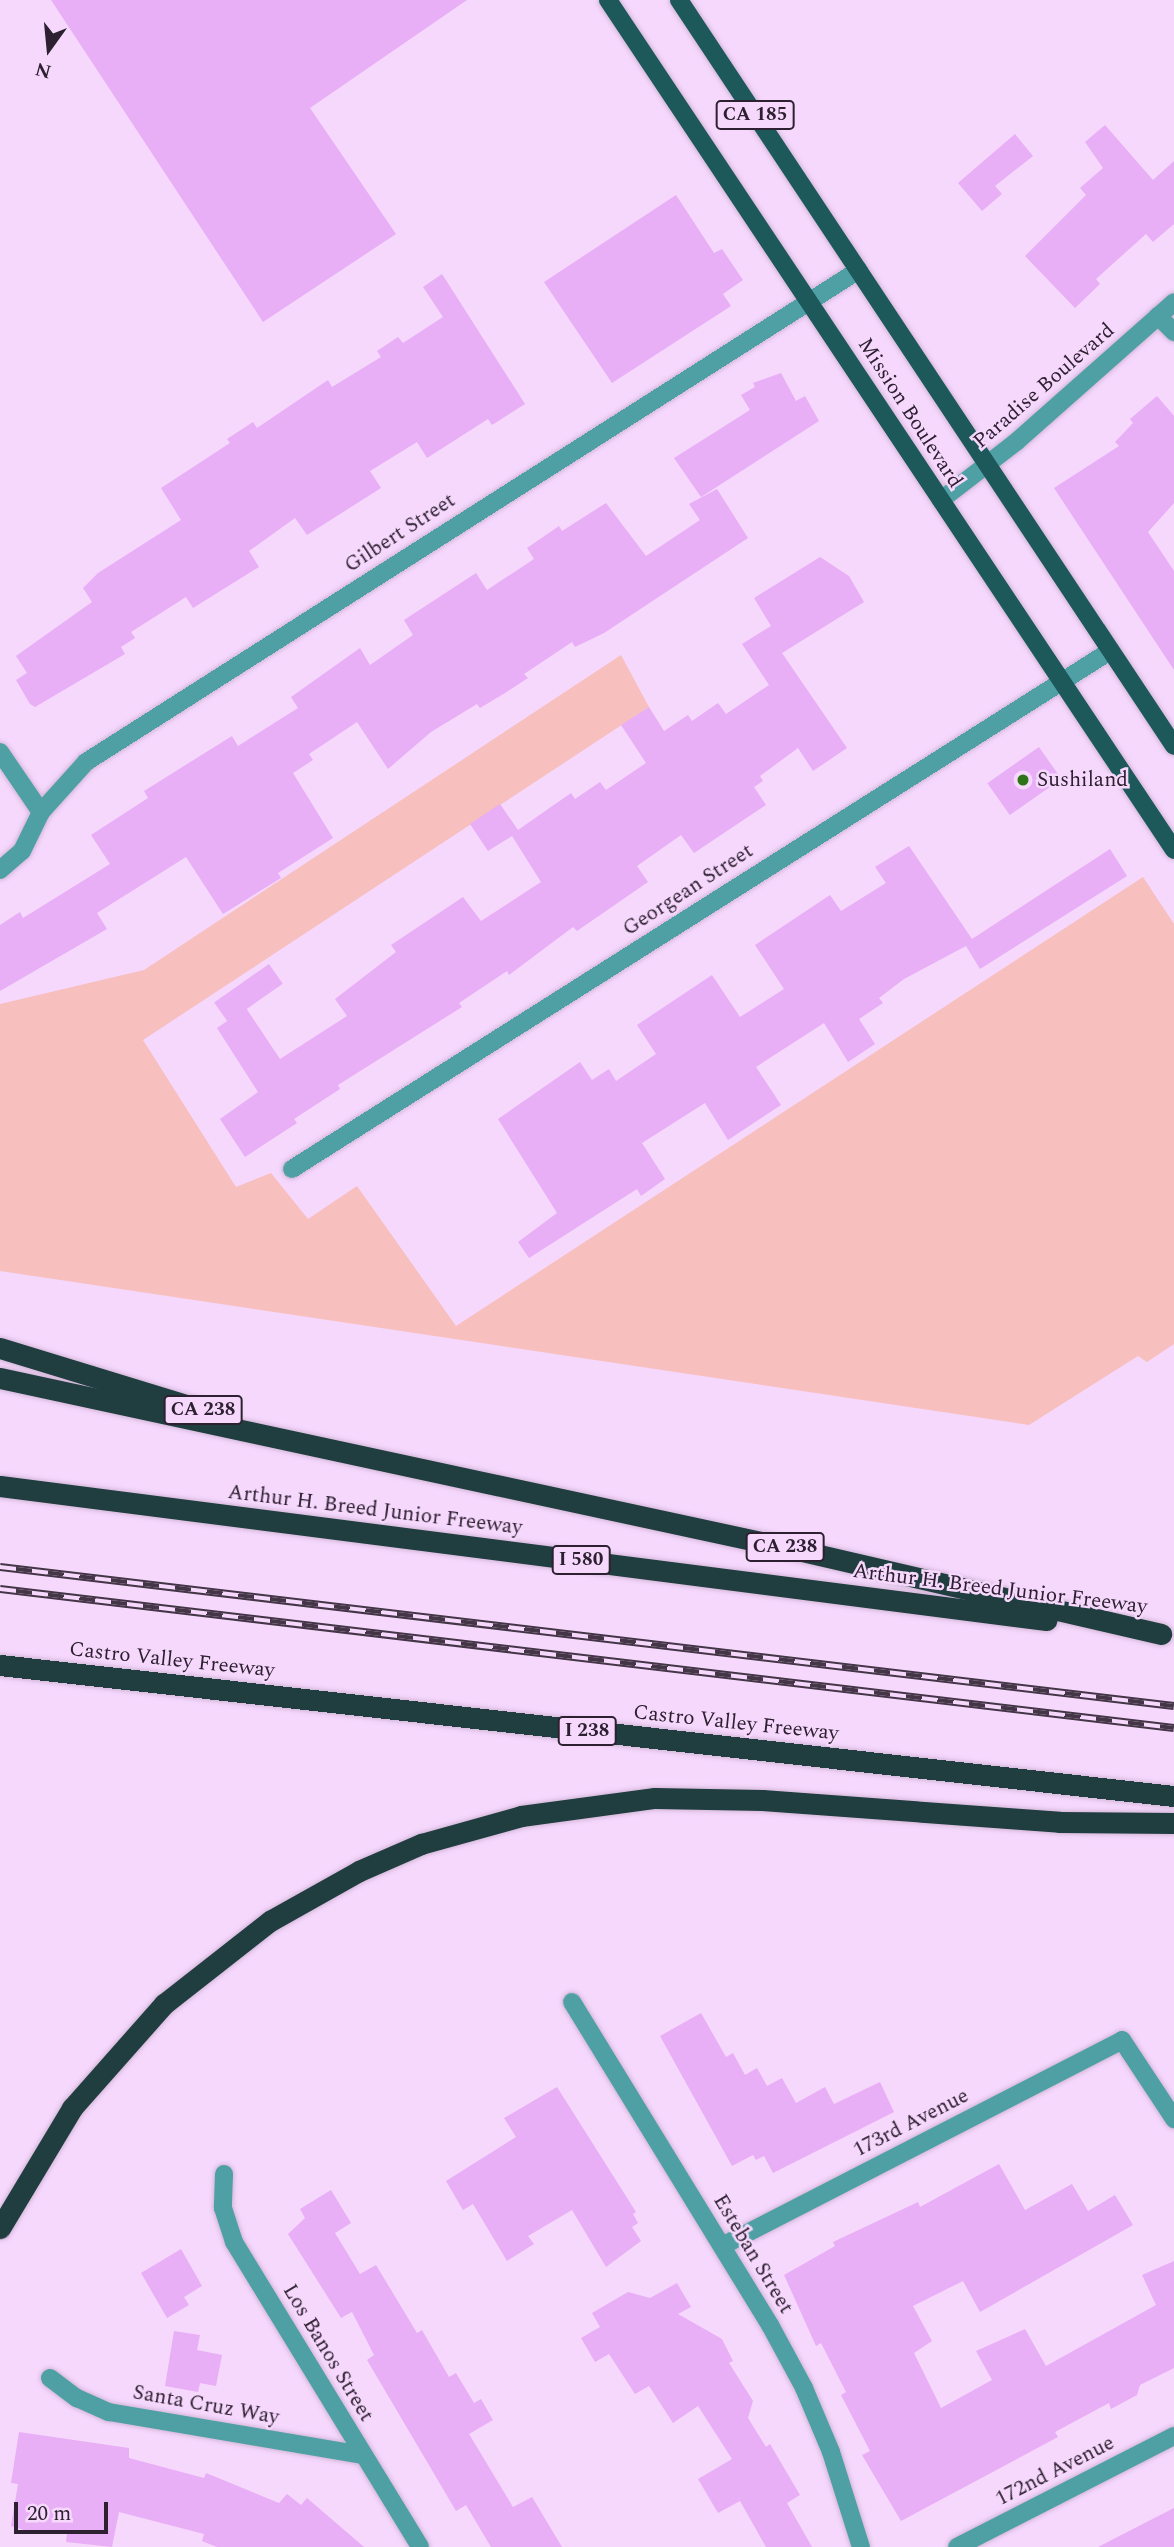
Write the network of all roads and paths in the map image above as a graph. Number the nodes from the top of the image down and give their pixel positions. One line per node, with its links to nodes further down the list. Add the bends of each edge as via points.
1 (608, 0): 4 (main road, Mission Boulevard / CA 185)
2 (679, 0): 3 (main road, Mission Boulevard / CA 185)
3 (859, 270): 4 (street, Gilbert Street); 8 (main road, Mission Boulevard / CA 185)
4 (810, 301): 9 (main road, Mission Boulevard / CA 185); 14 (street, Gilbert Street, via 86,762)
5 (1174, 302): 6 (street, Paradise Boulevard)
6 (1158, 316): 7 (street); 8 (street, Paradise Boulevard)
7 (1174, 332)
8 (988, 466): 9 (street, Paradise Boulevard); 10 (main road, Mission Boulevard / CA 185)
9 (941, 500): 11 (main road, Mission Boulevard / CA 185)
10 (1110, 651): 11 (street, Georgean Street); 12 (main road, Mission Boulevard / CA 185)
11 (1061, 680): 15 (main road, Mission Boulevard / CA 185); 17 (street, Georgean Street)
12 (1174, 746)
13 (0, 752): 14 (street)
14 (41, 812): 16 (street, Gilbert Street, via 22,851)
15 (1174, 850)
16 (0, 870)
17 (292, 1169)
18 (0, 1348): 20 (highway, CA 238)
19 (0, 1378): 20 (highway)
20 (407, 1466): 22 (highway, CA 238)
21 (0, 1486): 22 (highway, Arthur H. Breed Junior Freeway / I 580)
22 (1168, 1635)
23 (0, 1667): 24 (highway, Castro Valley Freeway / I 238)
24 (1174, 1796)
25 (1174, 1823): 29 (highway, via 1024,1820 762,1800 655,1798 532,1814 421,1844 359,1871 270,1920 164,2004 72,2108)
26 (572, 2002): 30 (street, Esteban Street)
27 (1174, 2119): 30 (street, 173rd Avenue, via 1122,2040)
28 (223, 2174): 33 (street, Los Banos Street, via 223,2208 234,2242)
29 (0, 2228)
30 (722, 2246): 35 (street, Esteban Street, via 804,2388 831,2452)
31 (50, 2378): 33 (street, Santa Cruz Way, via 77,2398 109,2412)
32 (1174, 2436): 36 (street, 172nd Avenue)
33 (363, 2455): 34 (street, Los Banos Street)
34 (420, 2547)
35 (860, 2547)
36 (957, 2547)

